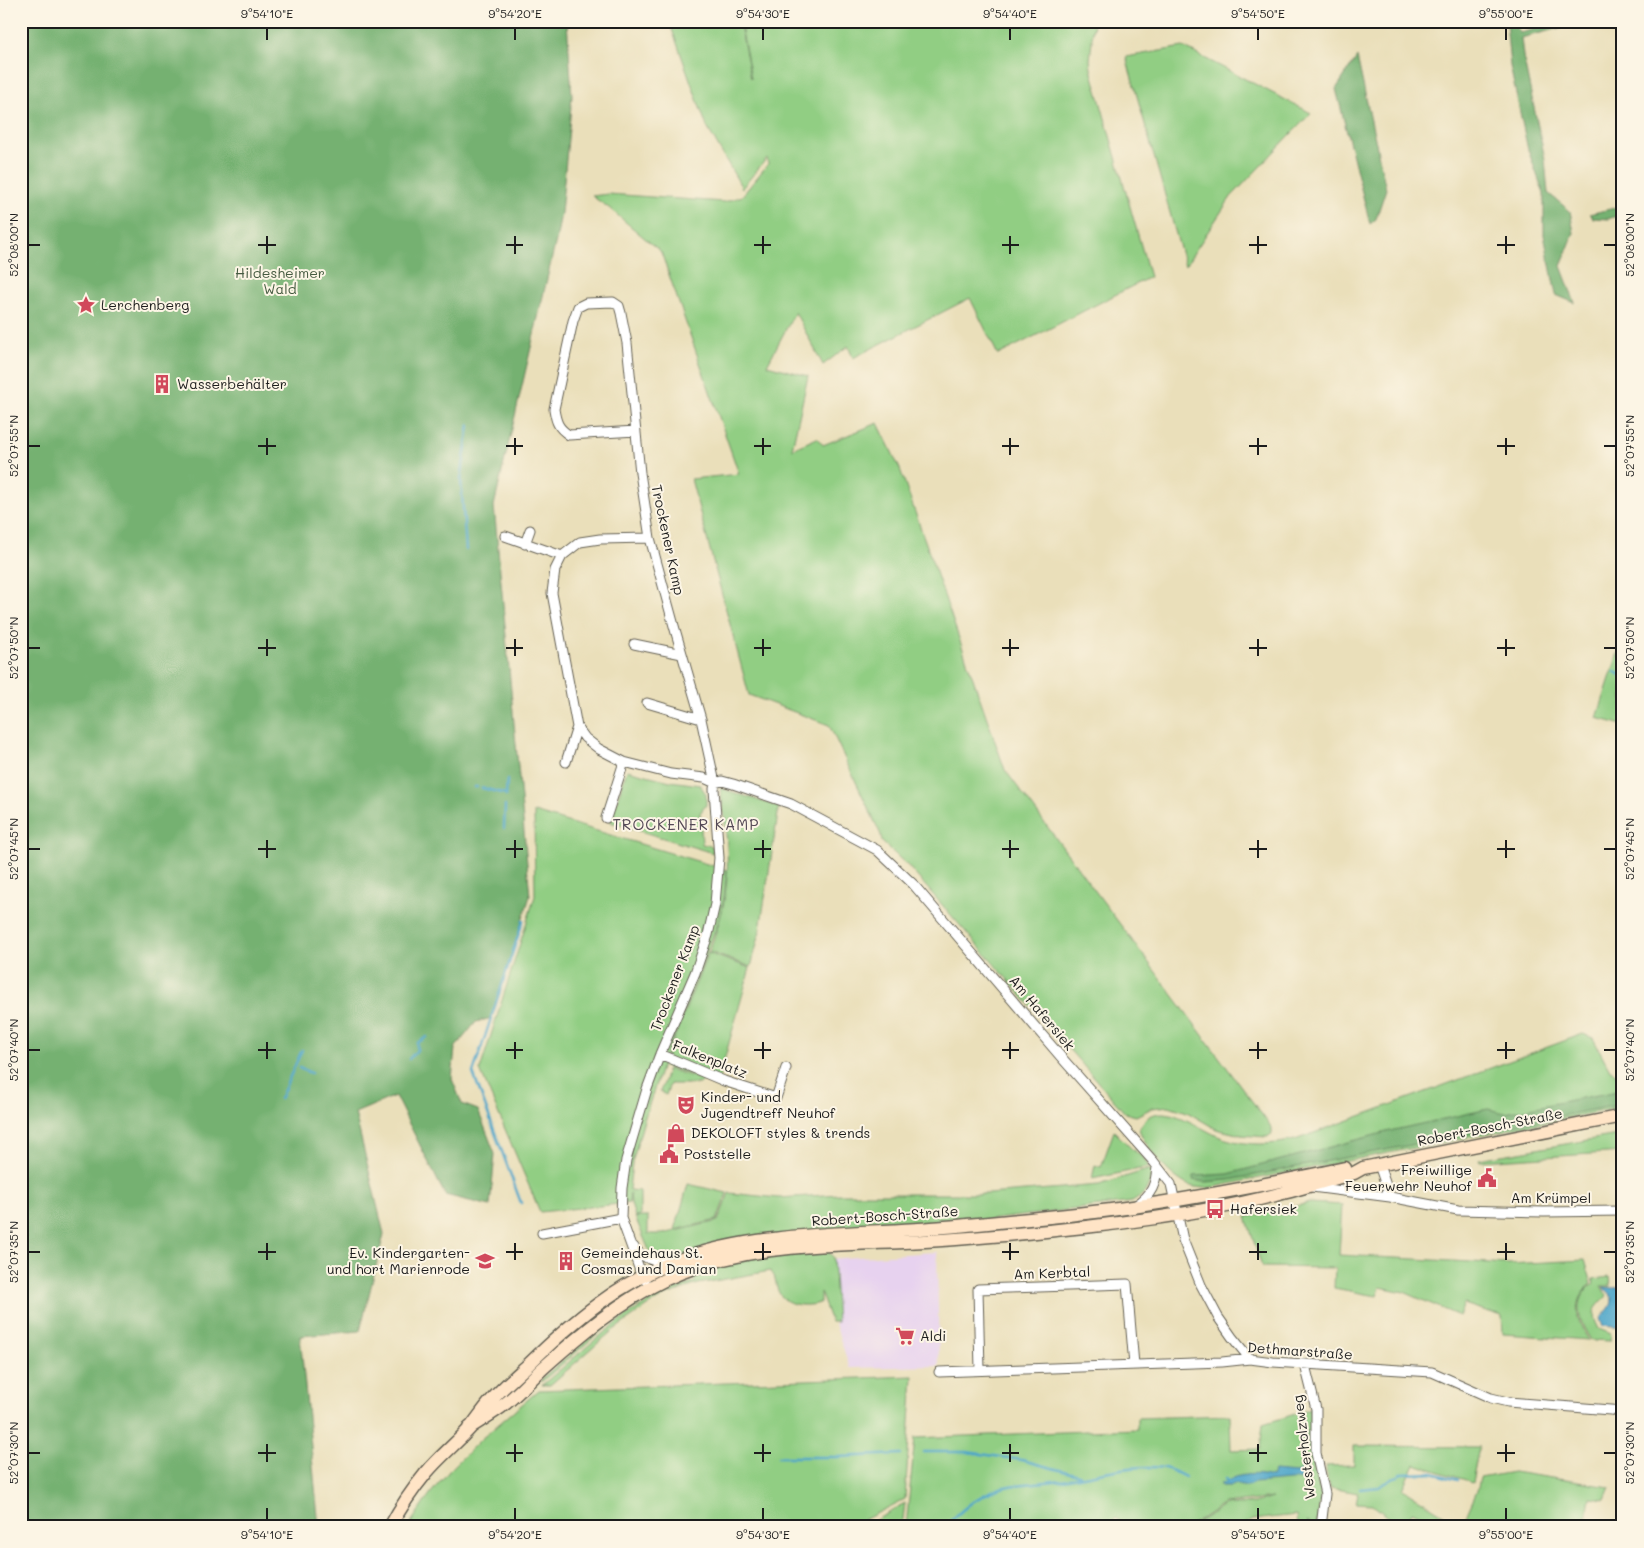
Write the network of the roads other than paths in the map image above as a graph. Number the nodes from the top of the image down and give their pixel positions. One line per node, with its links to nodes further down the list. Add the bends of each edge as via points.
1 (636, 431): 1 (street, Trockener Kamp, via 627,343 619,306 613,302 586,303 578,308 573,321 555,402 556,420 560,429 570,435); 4 (street, Trockener Kamp)
2 (530, 530): 5 (street)
3 (505, 536): 5 (street)
4 (650, 538): 6 (street, via 580,542); 8 (street, Trockener Kamp)
5 (525, 544): 6 (street)
6 (562, 556): 11 (street, via 554,570 552,593)
7 (634, 644): 8 (street)
8 (682, 654): 10 (street, Trockener Kamp)
9 (647, 703): 10 (street)
10 (701, 719): 14 (street, Trockener Kamp)
11 (577, 727): 12 (street); 13 (street, Am Hafersiek, via 599,749)
12 (566, 762)
13 (624, 762): 14 (street, Am Hafersiek); 15 (street)
14 (715, 783): 16 (street, Trockener Kamp, via 719,858 715,904 703,951); 20 (street, Am Hafersiek, via 733,784 791,804 877,850 913,884)
15 (606, 818)
16 (660, 1054): 17 (street, Falkenplatz, via 724,1081 776,1098); 28 (street, Trockener Kamp, via 626,1160)
17 (786, 1068)
18 (1623, 1116): 19 (main road, Robert-Bosch-Straße)
19 (1379, 1165): 21 (main road, Robert-Bosch-Straße); 23 (street)
20 (1157, 1166): 24 (street, Am Hafersiek, via 1171,1184); 25 (street, via 1151,1193)
21 (1363, 1168): 22 (main road, Robert-Bosch-Straße); 24 (main road, Robert-Bosch-Straße, via 1346,1167)
22 (1309, 1186): 23 (street, Am Krümpel); 27 (main road, Robert-Bosch-Straße, via 1243,1203)
23 (1390, 1197): 26 (street, Am Krümpel, via 1458,1210)
24 (1175, 1200): 25 (main road, Robert-Bosch-Straße); 27 (street, Am Hafersiek)
25 (1134, 1207): 31 (main road, Robert-Bosch-Straße, via 941,1228 766,1240 732,1245)
26 (1623, 1211)
27 (1178, 1214): 33 (main road, Robert-Bosch-Straße, via 1054,1231 769,1251 734,1256 696,1267); 34 (street, Am Hafersiek, via 1183,1240 1202,1285 1218,1317)
28 (621, 1218): 29 (street); 30 (street, Trockener Kamp)
29 (542, 1234)
30 (629, 1242): 31 (street, Trockener Kamp, via 649,1260); 32 (street, Trockener Kamp)
31 (676, 1261): 32 (main road, Robert-Bosch-Straße)
32 (642, 1276): 33 (street, Trockener Kamp); 40 (main road, Robert-Bosch-Straße, via 577,1320 492,1400)
33 (650, 1288): 40 (main road, Robert-Bosch-Straße, via 587,1330 503,1406)
34 (1250, 1359): 35 (street, Dethmarstraße); 36 (street, Dethmarstraße)
35 (1305, 1364): 39 (street, Dethmarstraße, via 1432,1372 1508,1402); 42 (street, Westerholzweg, via 1316,1409 1316,1453 1325,1494)
36 (1134, 1365): 37 (street, Dethmarstraße); 37 (street, Am Kerbtal, via 1127,1284 978,1289)
37 (980, 1370): 38 (street, Dethmarstraße)
38 (939, 1372)
39 (1623, 1412)
40 (470, 1428): 41 (main road, Robert-Bosch-Straße, via 427,1472)
41 (390, 1527)
42 (1321, 1527)

